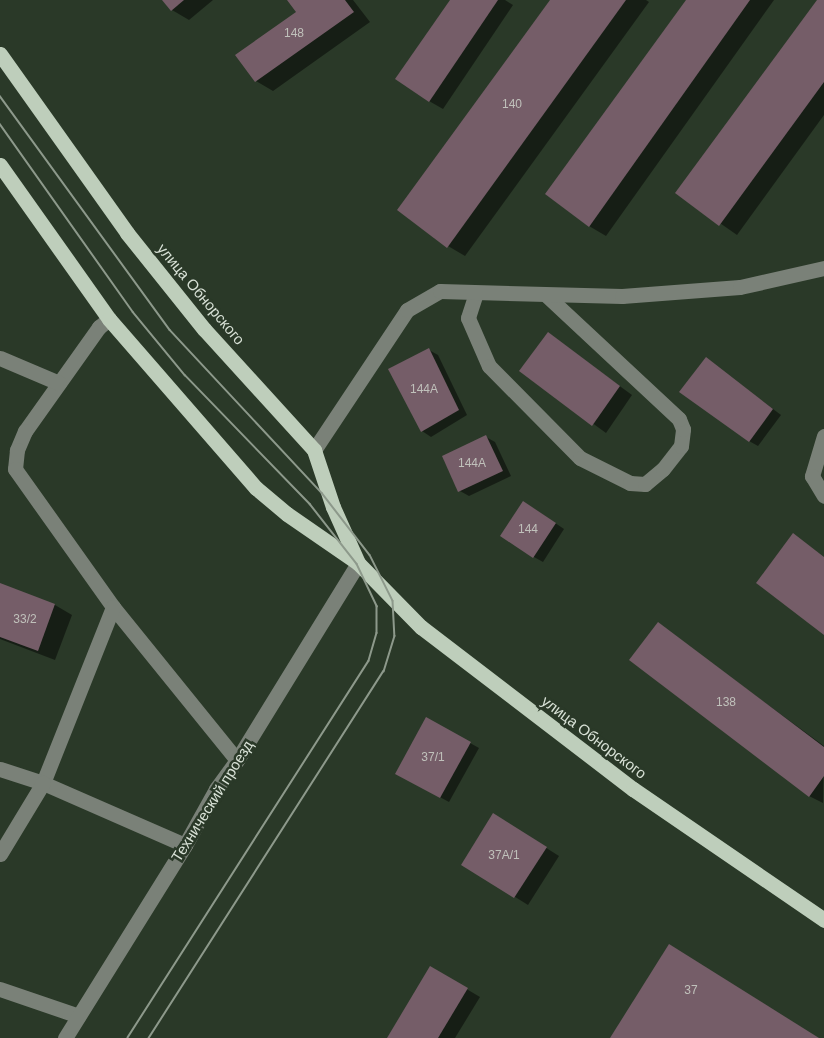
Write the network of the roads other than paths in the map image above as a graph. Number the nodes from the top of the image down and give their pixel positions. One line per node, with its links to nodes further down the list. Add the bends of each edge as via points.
1 (0, 54): 10 (main road, улица Обнорского, via 127,233 204,329)
2 (0, 165): 6 (main road, улица Обнорского)
3 (824, 267): 5 (street, via 740,287 622,296)
4 (476, 293): 5 (street); 5 (street, via 468,318 489,366 580,458 630,483 645,484 681,446 683,429 679,419); 10 (street, via 440,291 406,310)
5 (546, 295)
6 (104, 323): 8 (street); 12 (main road, улица Обнорского, via 255,488)
7 (0, 358): 8 (street)
8 (59, 383): 13 (street, via 25,431 15,469)
9 (824, 436): 11 (street, via 812,476)
10 (314, 450): 12 (main road, улица Обнорского)
11 (824, 496)
12 (358, 563): 14 (street, Технический проезд); 19 (main road, улица Обнорского, via 421,627 633,789)
13 (113, 607): 14 (street); 16 (street)
14 (237, 760): 17 (street, Технический проезд)
15 (0, 769): 16 (street)
16 (43, 783): 17 (street); 18 (street)
17 (185, 845): 21 (street, Технический проезд)
18 (0, 854)
19 (824, 920)
20 (0, 989): 21 (street)
21 (79, 1016): 22 (street, Технический проезд)
22 (64, 1038)

